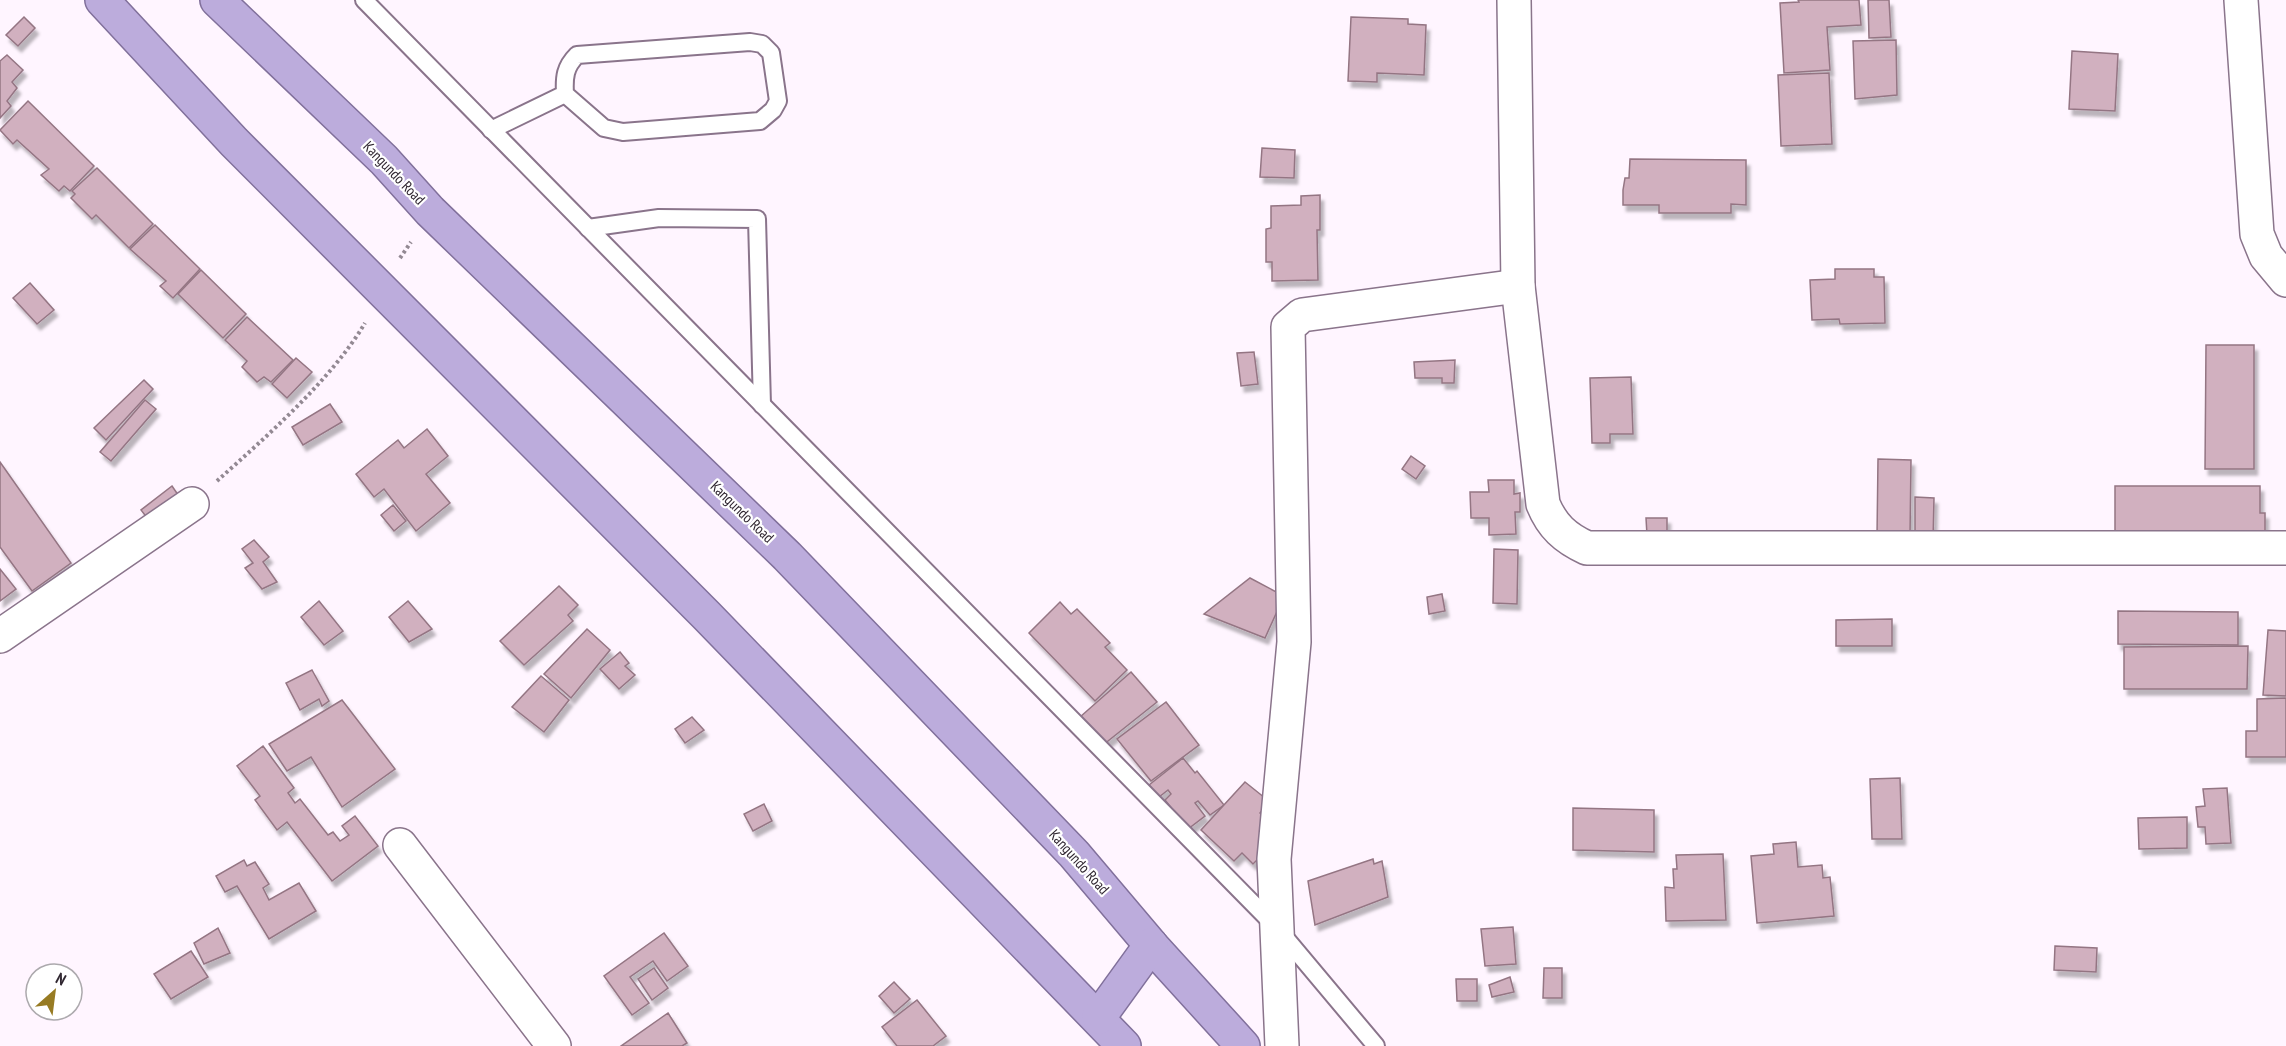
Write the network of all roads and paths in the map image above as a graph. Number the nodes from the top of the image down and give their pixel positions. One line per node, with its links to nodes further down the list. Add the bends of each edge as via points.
1 (102, 0): 12 (highway, via 234,142)
2 (217, 0): 8 (highway, Kangundo Road, via 384,160)
3 (364, 0): 7 (lane)
4 (1514, 0): 11 (street)
5 (2241, 0): 10 (street, via 2257,234 2266,256)
6 (565, 94): 6 (lane, via 604,128 623,132 760,121 777,101 771,53 750,42 577,55 564,76); 7 (lane)
7 (492, 130): 9 (lane)
8 (430, 211): 12 (path); 19 (highway, Kangundo Road, via 787,556 1074,854)
9 (588, 228): 13 (lane); 13 (lane, via 659,218 757,219)
10 (2286, 280)
11 (1518, 286): 15 (street, via 1543,504 1558,531 1587,548); 18 (street, via 1302,315 1288,327 1294,642 1274,859)
12 (384, 290): 14 (path, via 353,344 276,428); 20 (highway)
13 (762, 405): 18 (lane)
14 (192, 504): 16 (street)
15 (2286, 548)
16 (0, 636)
17 (400, 845): 21 (street)
18 (1277, 928): 24 (street); 25 (lane)
19 (1151, 945): 20 (highway); 23 (highway, Kangundo Road)
20 (1099, 1017): 22 (highway)
21 (555, 1046)
22 (1124, 1046)
23 (1243, 1046)
24 (1282, 1046)
25 (1376, 1046)

